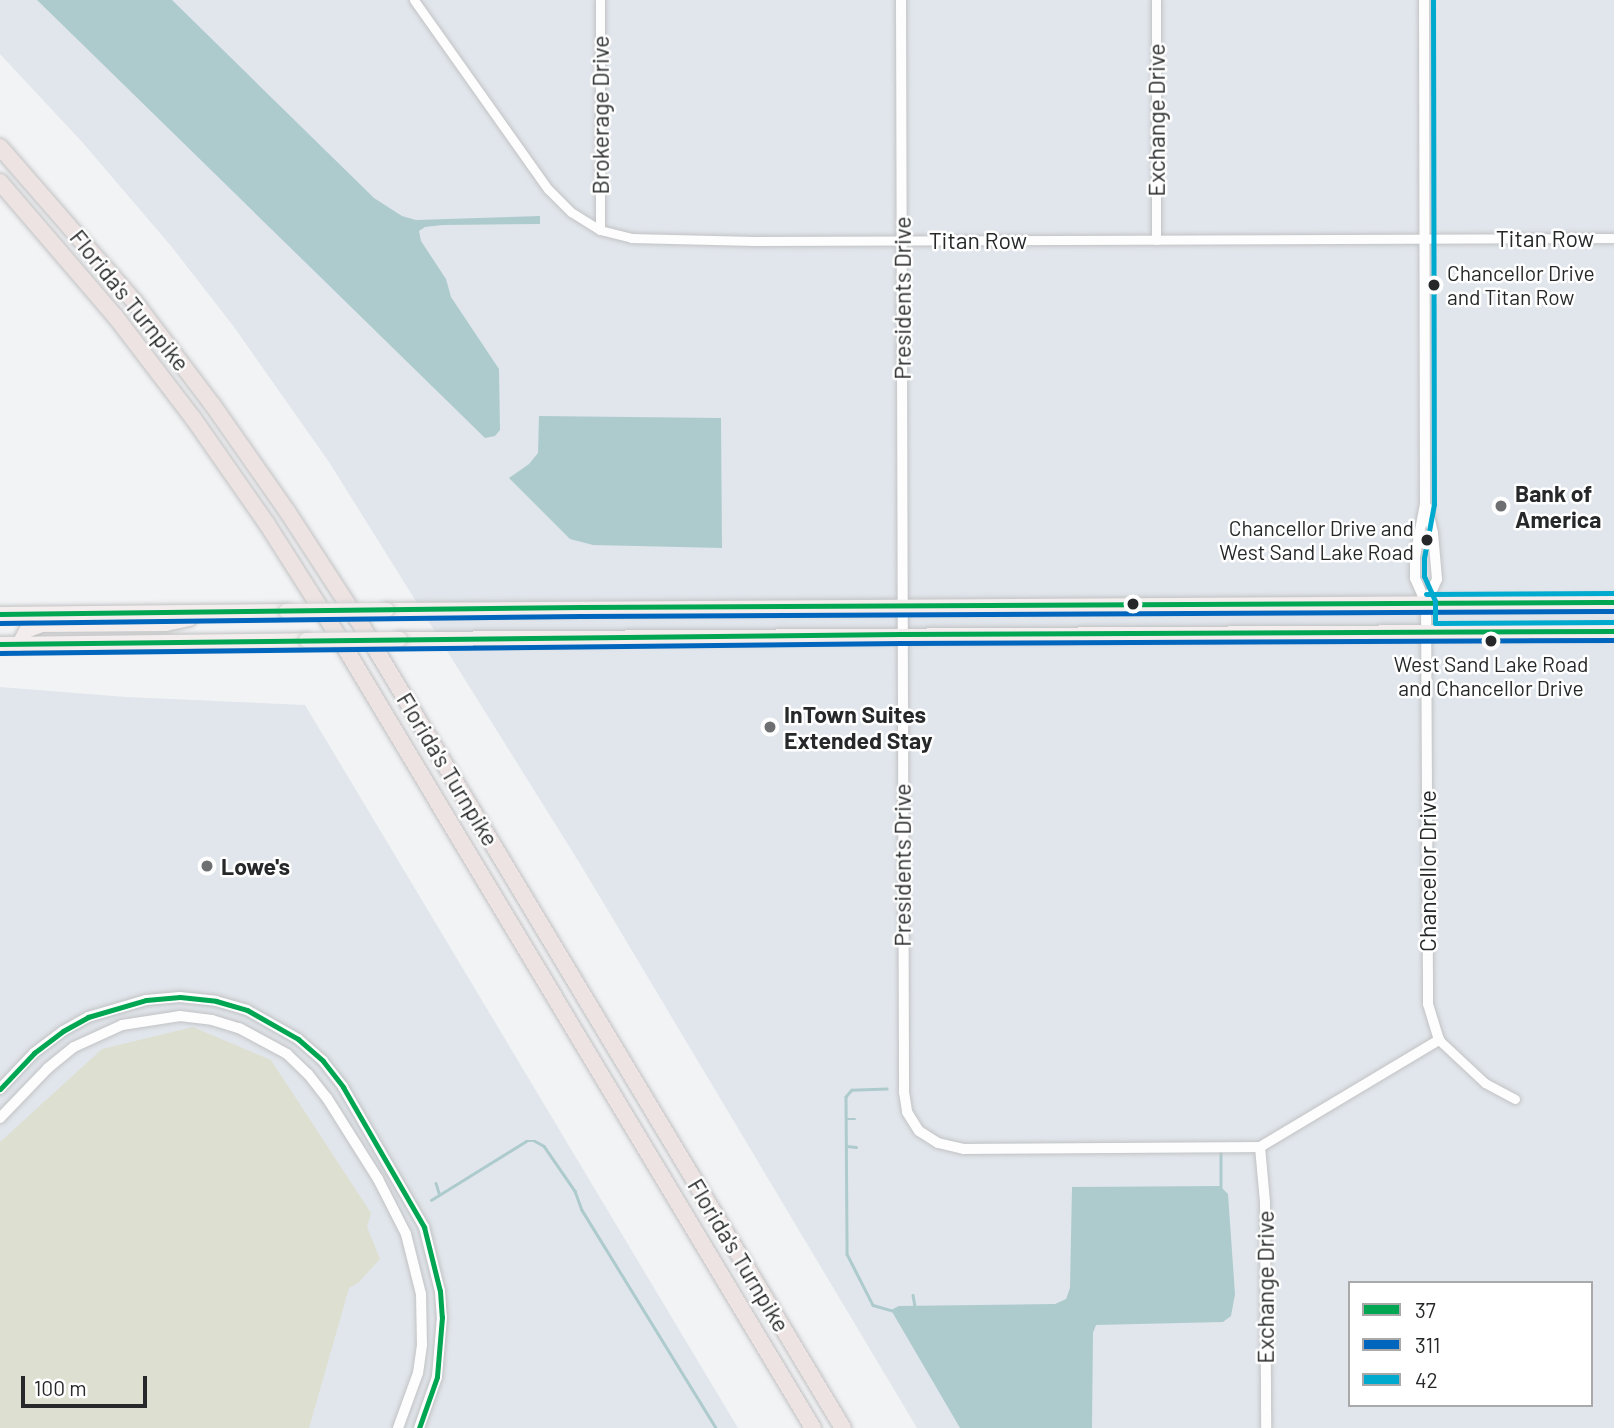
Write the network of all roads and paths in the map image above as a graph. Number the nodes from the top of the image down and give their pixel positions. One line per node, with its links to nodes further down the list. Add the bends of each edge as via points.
1 (414, 0): 8 (street, Titan Row, via 548,189 571,212)
2 (600, 0): 8 (street, Brokerage Drive)
3 (901, 0): 11 (street, Presidents Drive)
4 (1156, 0): 12 (street, Exchange Drive)
5 (1424, 0): 10 (street, Chancellor Drive)
6 (0, 147): 32 (highway, Florida's Turnpike, via 134,301 287,511 363,628)
7 (0, 182): 31 (highway, Florida's Turnpike, via 115,316 267,524)
8 (600, 230): 11 (street, Titan Row, via 667,240)
9 (1614, 238): 10 (street, Titan Row)
10 (1425, 239): 12 (street, Titan Row); 13 (street, Chancellor Drive)
11 (902, 240): 12 (street, Titan Row); 16 (street, Presidents Drive)
12 (1156, 240)
13 (1425, 504): 15 (street, Chancellor Drive, via 1415,578); 15 (street, Chancellor Drive, via 1437,579)
14 (1614, 602): 15 (main road)
15 (1426, 603): 16 (main road); 20 (street, Chancellor Drive)
16 (902, 605): 17 (main road, bridge); 21 (street, Presidents Drive)
17 (225, 612): 18 (main road); 23 (main road, via 166,624 42,625 26,631)
18 (0, 614)
19 (1614, 631): 20 (main road)
20 (1427, 632): 21 (main road); 24 (street, Chancellor Drive, via 1427,984)
21 (901, 634): 23 (main road, bridge); 28 (street, Presidents Drive, via 904,1092 907,1112 919,1131 939,1143 964,1149)
22 (0, 644): 23 (main road)
23 (19, 644)
24 (1439, 1040): 26 (street, via 1485,1083); 28 (street)
25 (0, 1089): 30 (street, via 63,1031 88,1017 146,1000 216,1001 256,1014 298,1039 343,1087 424,1227 442,1317 437,1377)
26 (1515, 1099)
27 (0, 1118): 29 (street, via 74,1047 122,1025 180,1016 212,1020 240,1028 286,1054 327,1098 406,1234 421,1294 422,1345)
28 (1260, 1147): 33 (street, Exchange Drive, via 1265,1202)
29 (398, 1428)
30 (419, 1428)
31 (813, 1428)
32 (843, 1428)
33 (1266, 1428)

